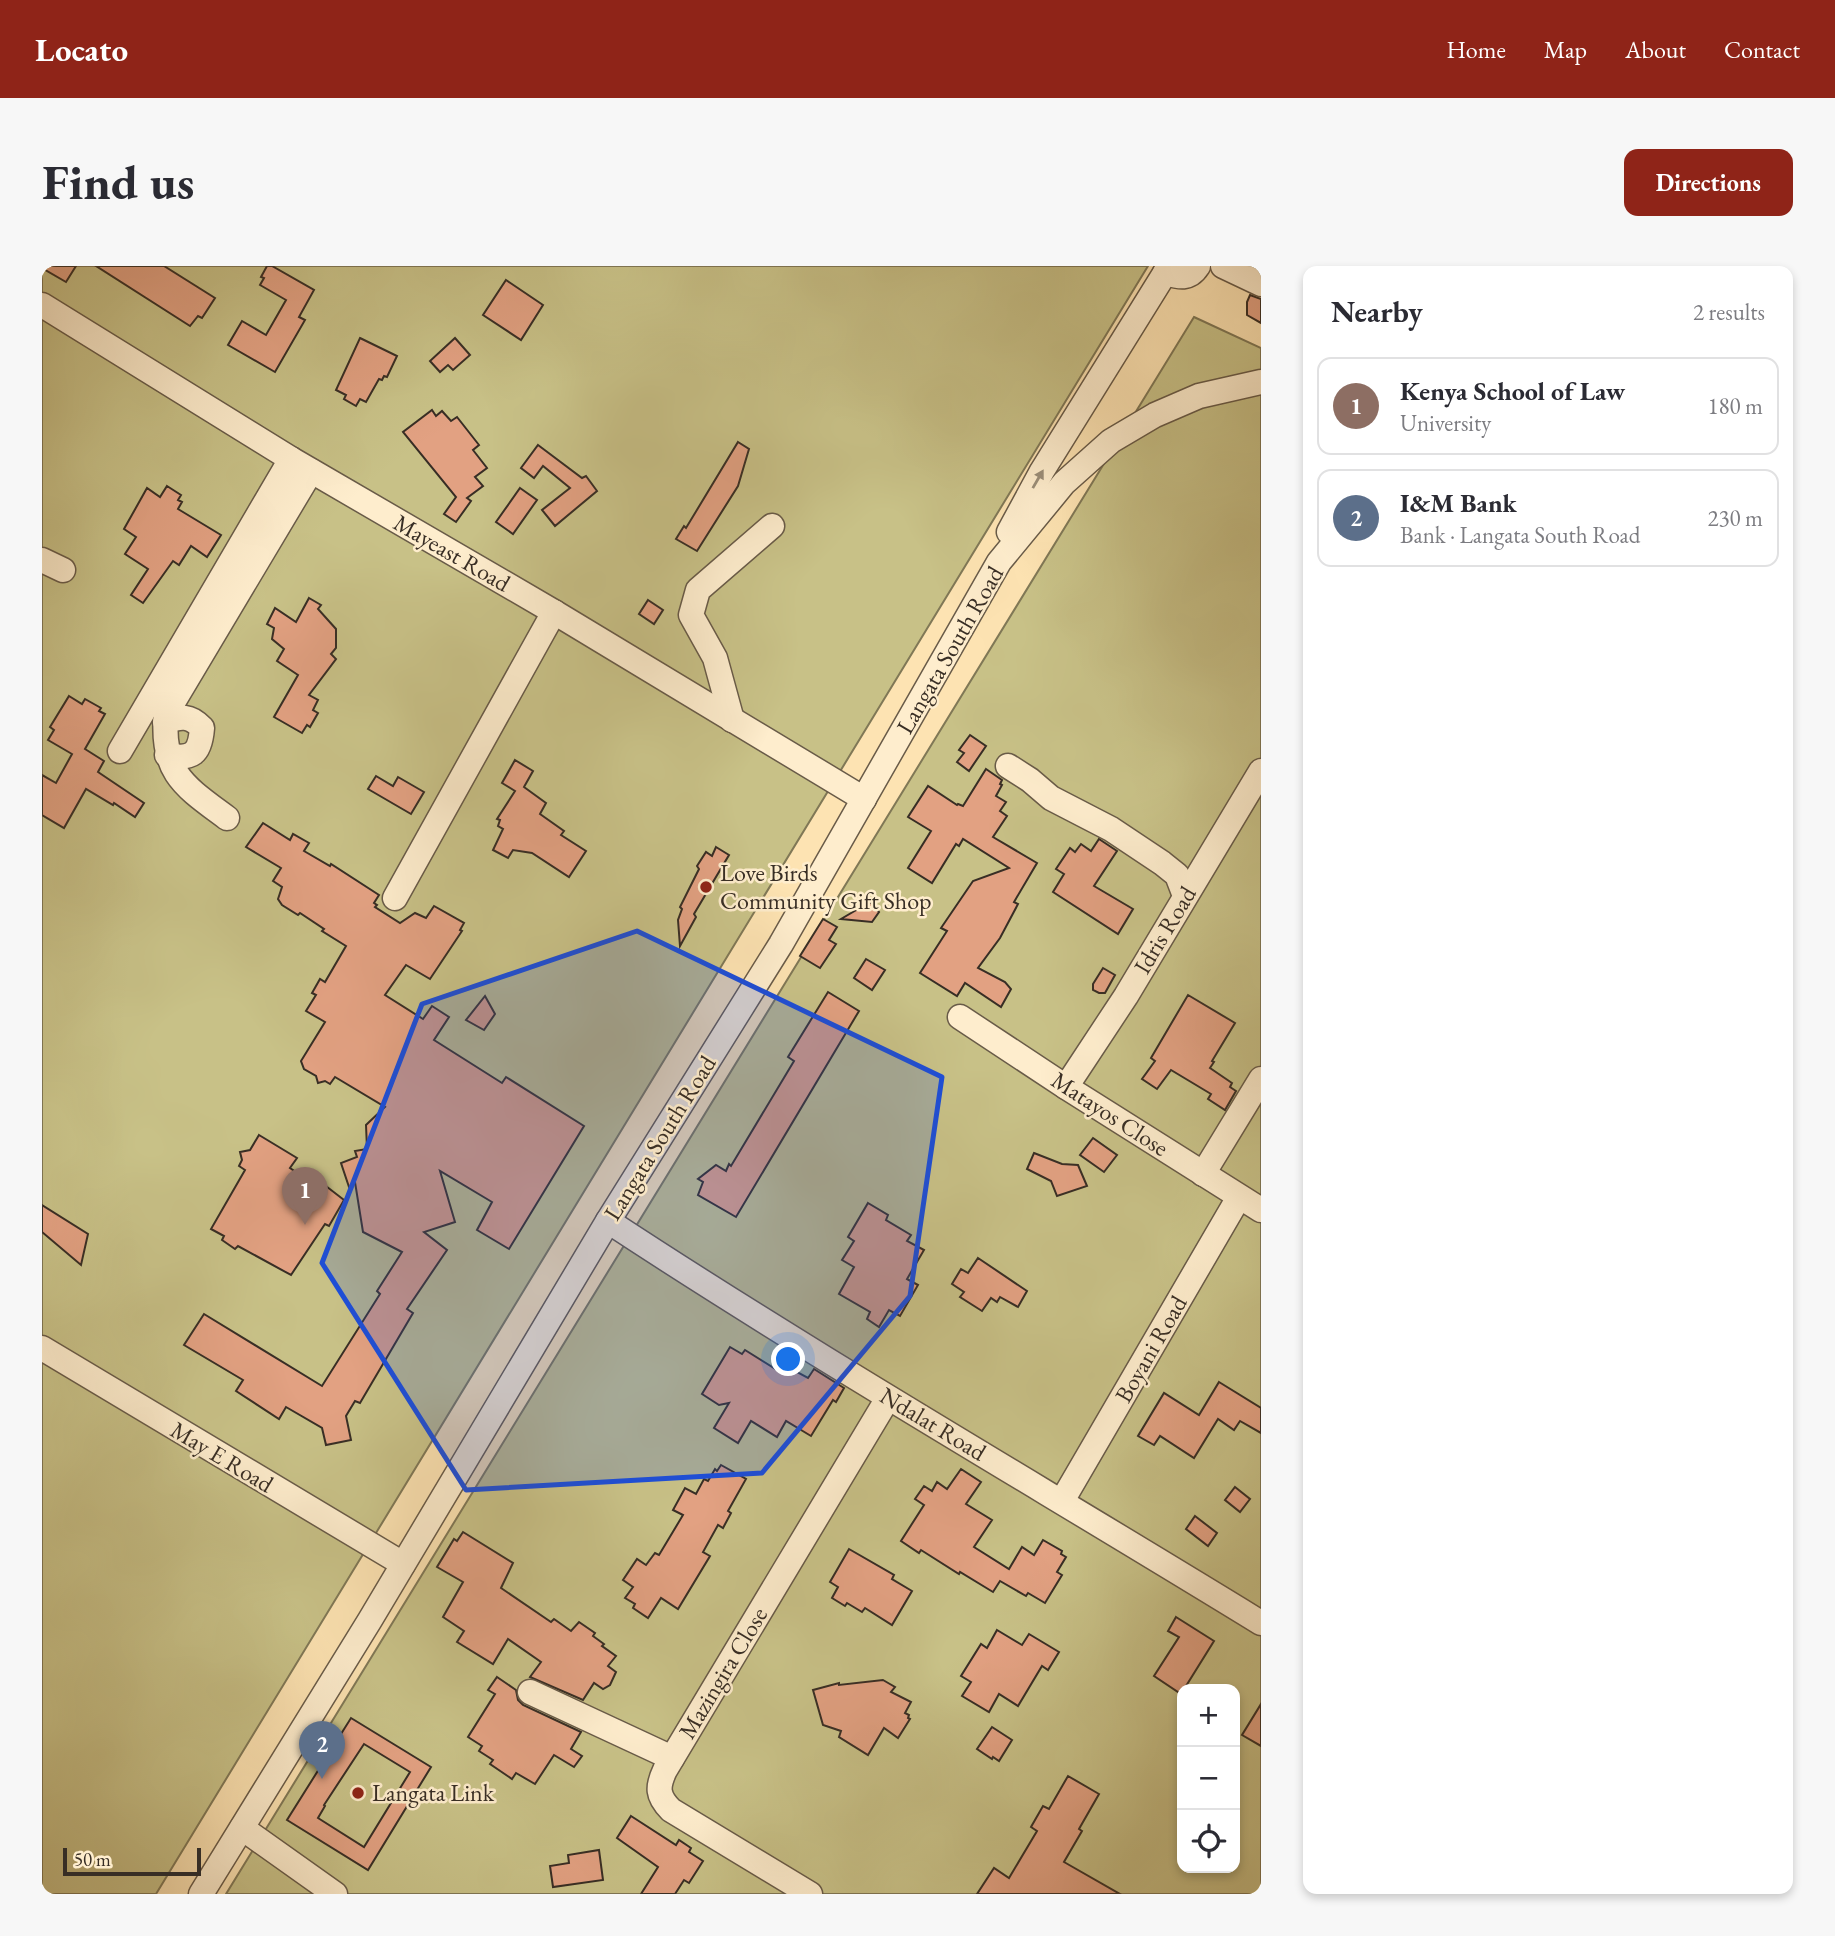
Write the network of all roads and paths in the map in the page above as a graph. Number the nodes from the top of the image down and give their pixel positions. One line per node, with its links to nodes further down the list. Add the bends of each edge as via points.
1 (1198, 266): 3 (street, via 1183,278)
2 (1223, 266): 4 (street)
3 (1164, 270): 7 (street)
4 (1261, 284)
5 (42, 305): 9 (street, Mayeast Road)
6 (1261, 382): 8 (street, Langata South Road, via 1199,396 1155,415)
7 (1067, 432): 8 (street); 11 (street, one-way to 7, via 1004,540)
8 (1089, 458): 11 (street, Langata South Road)
9 (301, 465): 12 (street, Mayeast Road); 14 (street); 15 (street)
10 (772, 526): 13 (street, via 698,590 691,615 715,658)
11 (999, 562): 19 (street, Langata South Road)
12 (554, 612): 13 (street, Mayeast Road); 22 (street)
13 (732, 720): 19 (street, Mayeast Road)
14 (165, 722): 16 (street); 16 (street, via 180,716 202,728 199,746 191,755)
15 (121, 751)
16 (167, 755): 20 (street, via 181,780)
17 (1008, 766): 21 (street, via 1051,798 1111,829 1162,863 1177,875)
18 (1261, 771): 21 (street, Idris Road)
19 (864, 799): 29 (street, Langata South Road, via 782,944)
20 (227, 818)
21 (1185, 896): 25 (street, Idris Road)
22 (395, 898)
23 (960, 1017): 25 (street, Matayos Close)
24 (1261, 1079): 26 (street)
25 (1066, 1087): 26 (street, Matayos Close)
26 (1203, 1174): 27 (street, Matayos Close)
27 (1239, 1197): 28 (street, Matayos Close); 32 (street, Boyani Road)
28 (1261, 1210)
29 (608, 1221): 31 (street, Ndalat Road); 33 (street, Langata South Road)
30 (42, 1349): 33 (street, May E Road)
31 (888, 1398): 32 (street, Ndalat Road); 36 (street, Mazingira Close)
32 (1062, 1501): 34 (street, Ndalat Road)
33 (403, 1564): 37 (street, Langata South Road)
34 (1261, 1623)
35 (530, 1692): 36 (street)
36 (672, 1758): 40 (street, Mazingira Close, via 659,1791 671,1810)
37 (242, 1828): 38 (street, Langata South Road); 39 (street)
38 (201, 1894)
39 (335, 1894)
40 (810, 1894)

